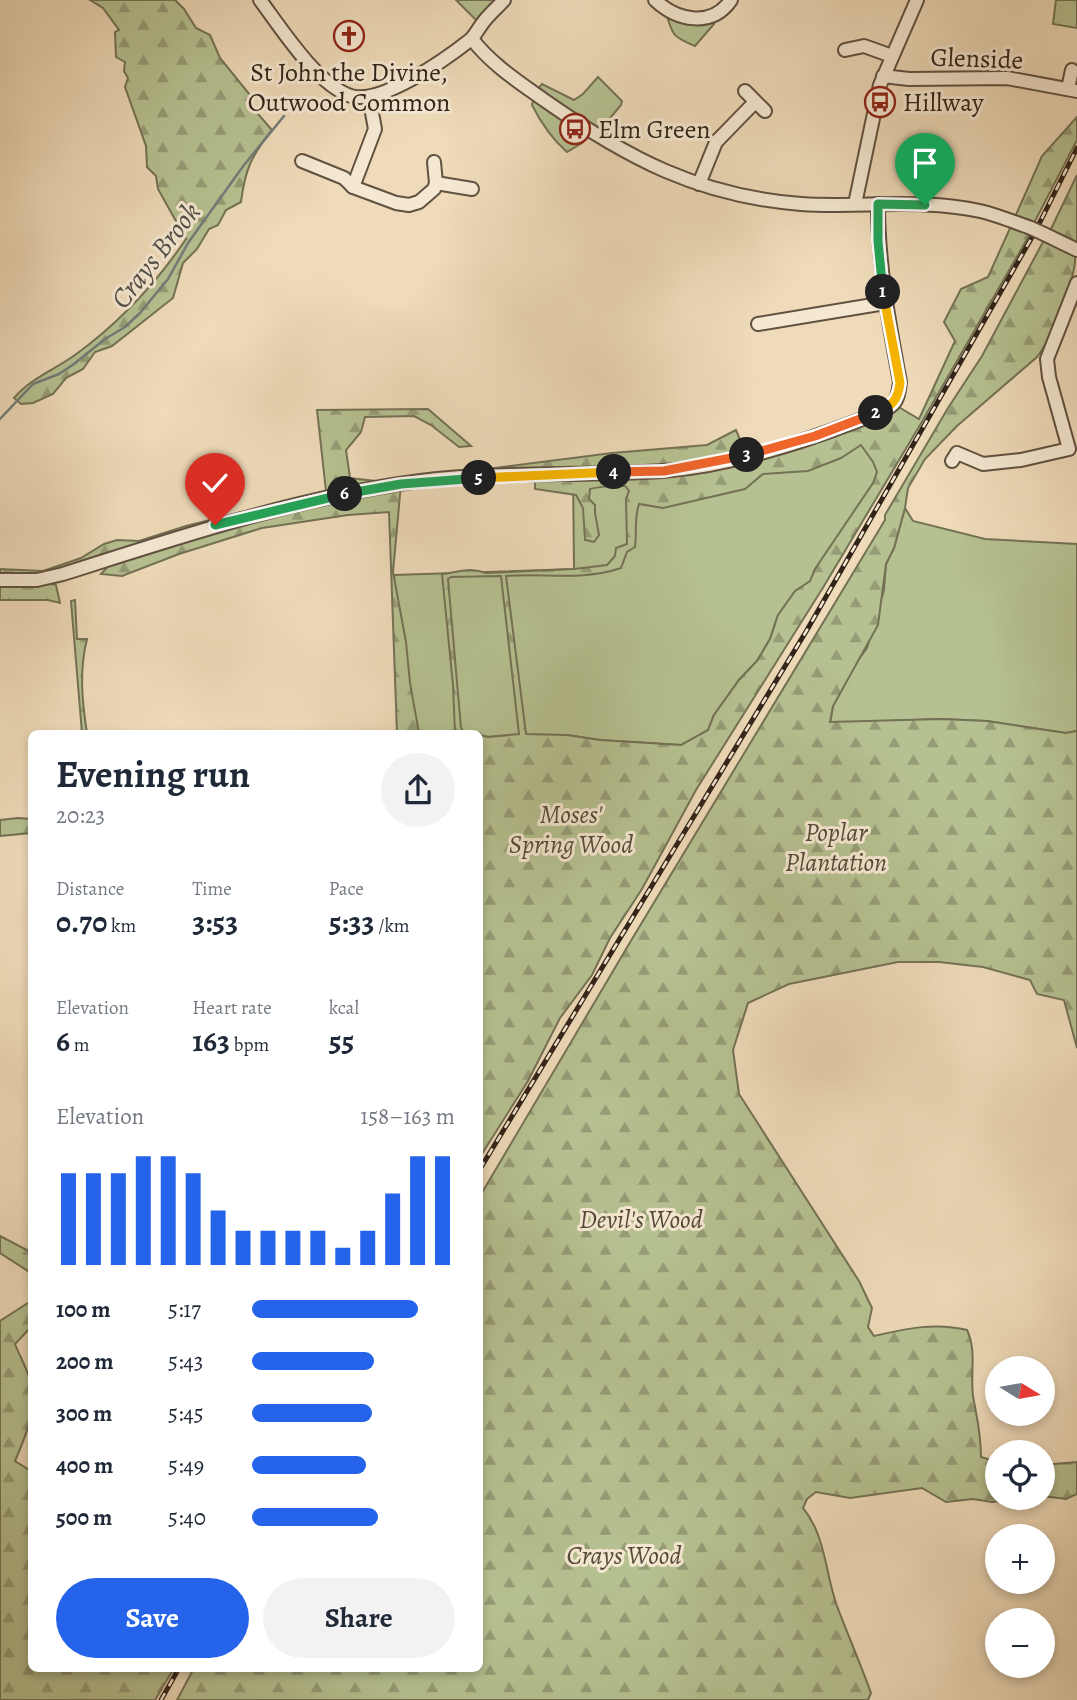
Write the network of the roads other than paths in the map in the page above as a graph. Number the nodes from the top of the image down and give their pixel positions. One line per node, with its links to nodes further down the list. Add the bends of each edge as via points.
1 (260, 0): 13 (street, via 327,80 352,96)
2 (504, 0): 6 (street)
3 (655, 0): 4 (street, via 665,10 690,19 716,14)
4 (731, 0)
5 (917, 0): 8 (street)
6 (472, 39): 13 (street, via 422,72); 17 (street, via 523,85 591,132 656,169)
7 (845, 50): 8 (street, via 864,46)
8 (892, 56): 10 (street)
9 (1072, 70): 11 (street, Glenside)
10 (883, 76): 11 (street, Glenside, via 1007,78); 20 (street)
11 (1072, 90)
12 (745, 91): 17 (street, via 760,107 716,142)
13 (369, 97): 18 (street, via 375,129)
14 (302, 161): 18 (street, via 344,178)
15 (435, 162): 16 (street)
16 (436, 183): 18 (street, via 429,195 409,205); 19 (street)
17 (699, 184): 20 (street, via 780,202)
18 (353, 187)
19 (472, 189)
20 (850, 204): 21 (street)
21 (878, 204): 22 (street, bridge, via 993,215); 24 (street)
22 (1077, 250)
23 (1077, 283): 26 (street, via 1047,359)
24 (885, 303): 25 (street); 28 (street, via 899,394 891,406 815,436 664,471 401,484 215,525 63,574 37,580)
25 (758, 324)
26 (1073, 448): 27 (street, via 984,464)
27 (955, 452)
28 (0, 580)

